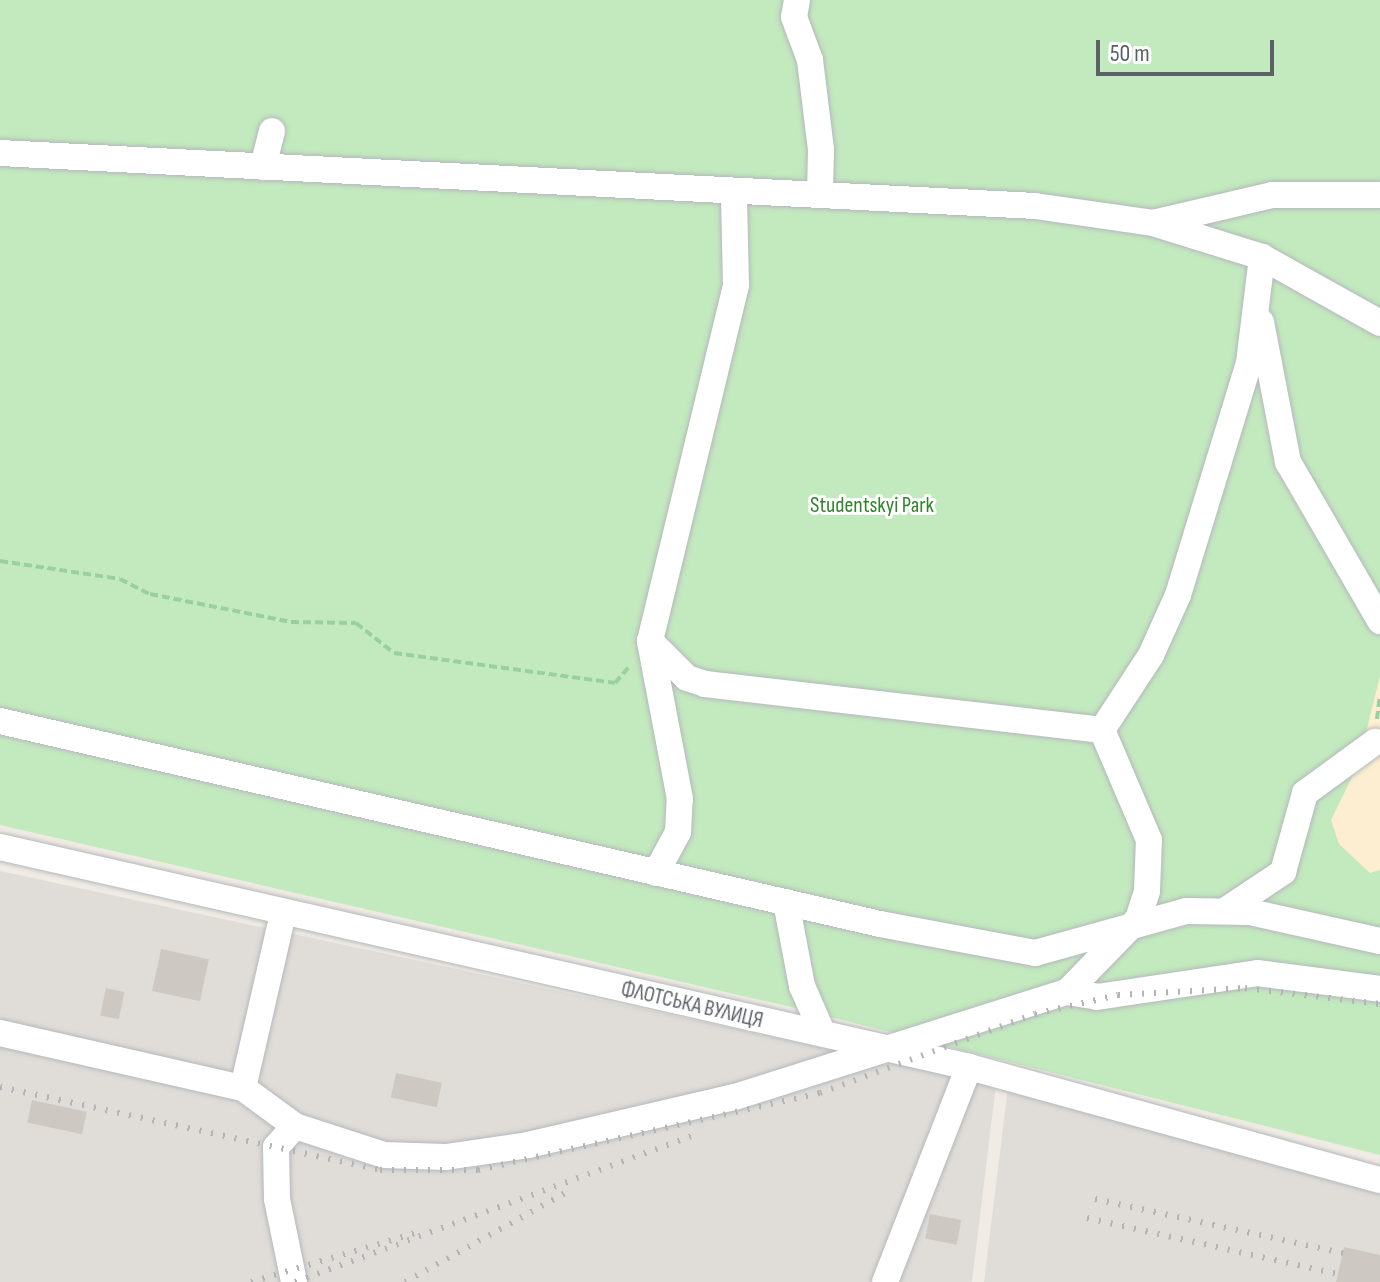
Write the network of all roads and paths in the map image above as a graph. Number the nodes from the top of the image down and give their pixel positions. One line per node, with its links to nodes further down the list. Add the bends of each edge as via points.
1 (797, 0): 5 (street, via 794,17 810,60 821,149)
2 (272, 131): 4 (street)
3 (0, 153): 4 (street)
4 (263, 167): 7 (street)
5 (820, 193): 7 (street); 8 (street, via 1035,206)
6 (1380, 195): 8 (street, via 1272,195)
7 (734, 196): 14 (street, via 736,285)
8 (1153, 223): 9 (street)
9 (1262, 257): 10 (street); 11 (street)
10 (1258, 311): 13 (street, via 1288,462); 16 (street, via 1178,595 1151,655)
11 (1380, 323)
12 (0, 561): 14 (path, via 120,579 150,594 291,622 356,623 394,653 615,683)
13 (1380, 621)
14 (650, 641): 16 (street, via 687,678 705,684); 19 (street, via 680,799 678,832)
15 (0, 721): 19 (street)
16 (1102, 730): 23 (street, via 1149,840)
17 (1375, 742): 21 (street, via 1305,793 1283,872)
18 (0, 847): 22 (street, ФЛОТСЬКА ВУЛИЦЯ)
19 (656, 873): 20 (street)
20 (786, 902): 23 (street, via 1035,953); 28 (street, via 802,986)
21 (1223, 912): 23 (street); 24 (street)
22 (283, 913): 28 (street, ФЛОТСЬКА ВУЛИЦЯ); 31 (street)
23 (1138, 919): 26 (street)
24 (1380, 941)
25 (1380, 989): 26 (street, via 1257,973 1097,997)
26 (1067, 992): 29 (street, via 985,1014)
27 (0, 1033): 31 (street)
28 (823, 1034): 29 (street, ФЛОТСЬКА ВУЛИЦЯ)
29 (896, 1050): 30 (street, ФЛОТСЬКА ВУЛИЦЯ); 32 (street, via 720,1100 446,1157 384,1155)
30 (969, 1067): 33 (street, ФЛОТСЬКА ВУЛИЦЯ); 35 (street)
31 (243, 1088): 32 (street)
32 (295, 1126): 34 (street, via 276,1147 277,1199)
33 (1380, 1180)
34 (294, 1282)
35 (885, 1282)

